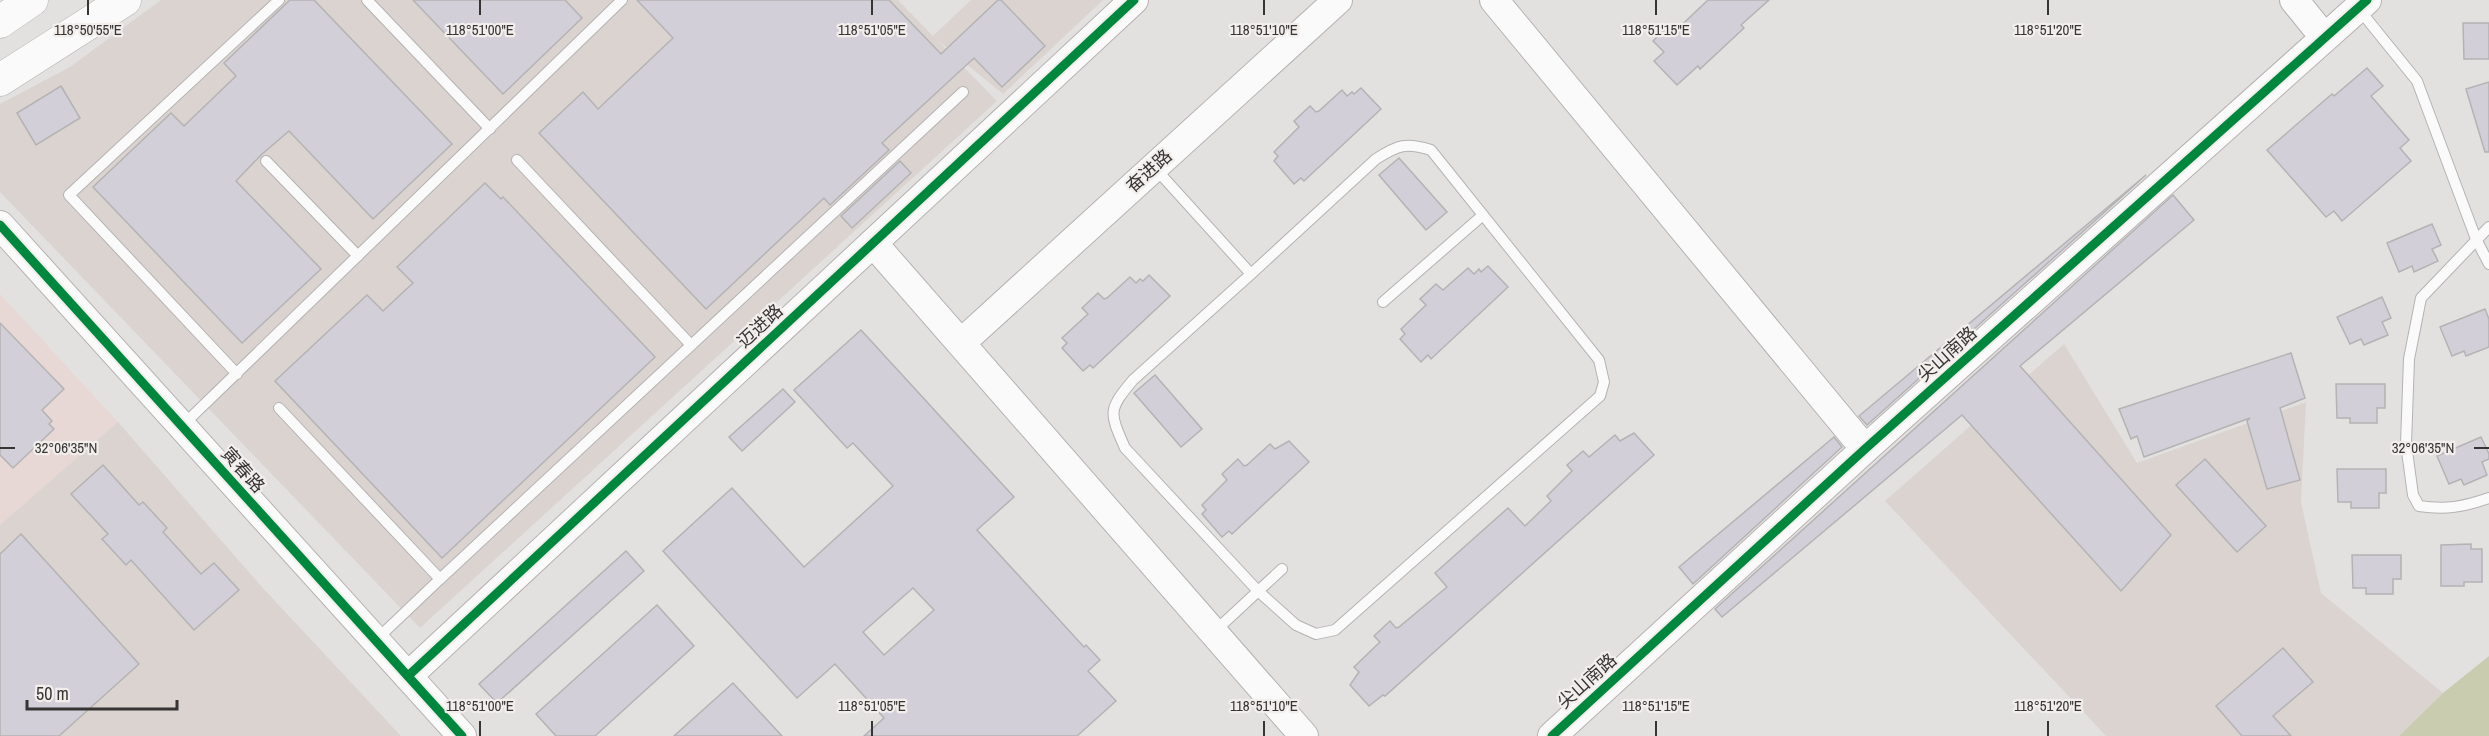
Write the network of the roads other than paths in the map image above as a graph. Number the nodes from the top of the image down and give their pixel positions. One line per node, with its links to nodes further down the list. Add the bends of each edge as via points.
1 (32, 0): 11 (main road)
2 (125, 0): 13 (main road)
3 (279, 0): 30 (lane, via 69,195)
4 (367, 0): 15 (lane)
5 (1134, 0): 23 (street, 迈进路)
6 (1338, 0): 18 (street, 奋进路)
7 (1494, 0): 33 (street)
8 (2294, 0): 12 (street)
9 (619, 1): 15 (lane)
10 (2362, 4): 12 (street, 尖山南路); 22 (lane, via 2417,81)
11 (0, 22)
12 (2324, 37): 33 (street, 尖山南路)
13 (0, 80)
14 (963, 92): 29 (lane)
15 (490, 129): 24 (lane)
16 (517, 160): 29 (lane)
17 (266, 161): 24 (lane)
18 (1154, 167): 26 (lane); 28 (street, 奋进路)
19 (1483, 215): 26 (lane, via 1431,150 1412,144 1395,147 1376,159); 27 (lane); 37 (lane, via 1599,360 1604,382 1600,396 1335,630 1317,634 1296,625)
20 (0, 225): 32 (street, 寅春路)
21 (2489, 226): 22 (lane)
22 (2476, 239): 25 (lane); 34 (lane, via 2421,298 2409,359 2406,444 2413,495 2419,506 2442,510)
23 (873, 243): 28 (street); 40 (street, 迈进路)
24 (358, 256): 30 (lane)
25 (2489, 264)
26 (1251, 274): 37 (lane, via 1133,380 1112,412 1125,448)
27 (1383, 302)
28 (961, 343): 38 (street)
29 (691, 345): 36 (lane)
30 (237, 374): 32 (lane)
31 (279, 408): 36 (lane)
32 (182, 427): 39 (street, 寅春路)
33 (1865, 449): 43 (street, 尖山南路)
34 (2489, 498)
35 (1282, 569): 37 (lane)
36 (440, 579): 39 (lane)
37 (1258, 591): 38 (lane)
38 (1214, 632): 42 (street)
39 (375, 640): 40 (street, 寅春路)
40 (408, 676): 41 (street, 寅春路)
41 (462, 736)
42 (1304, 736)
43 (1552, 736)

